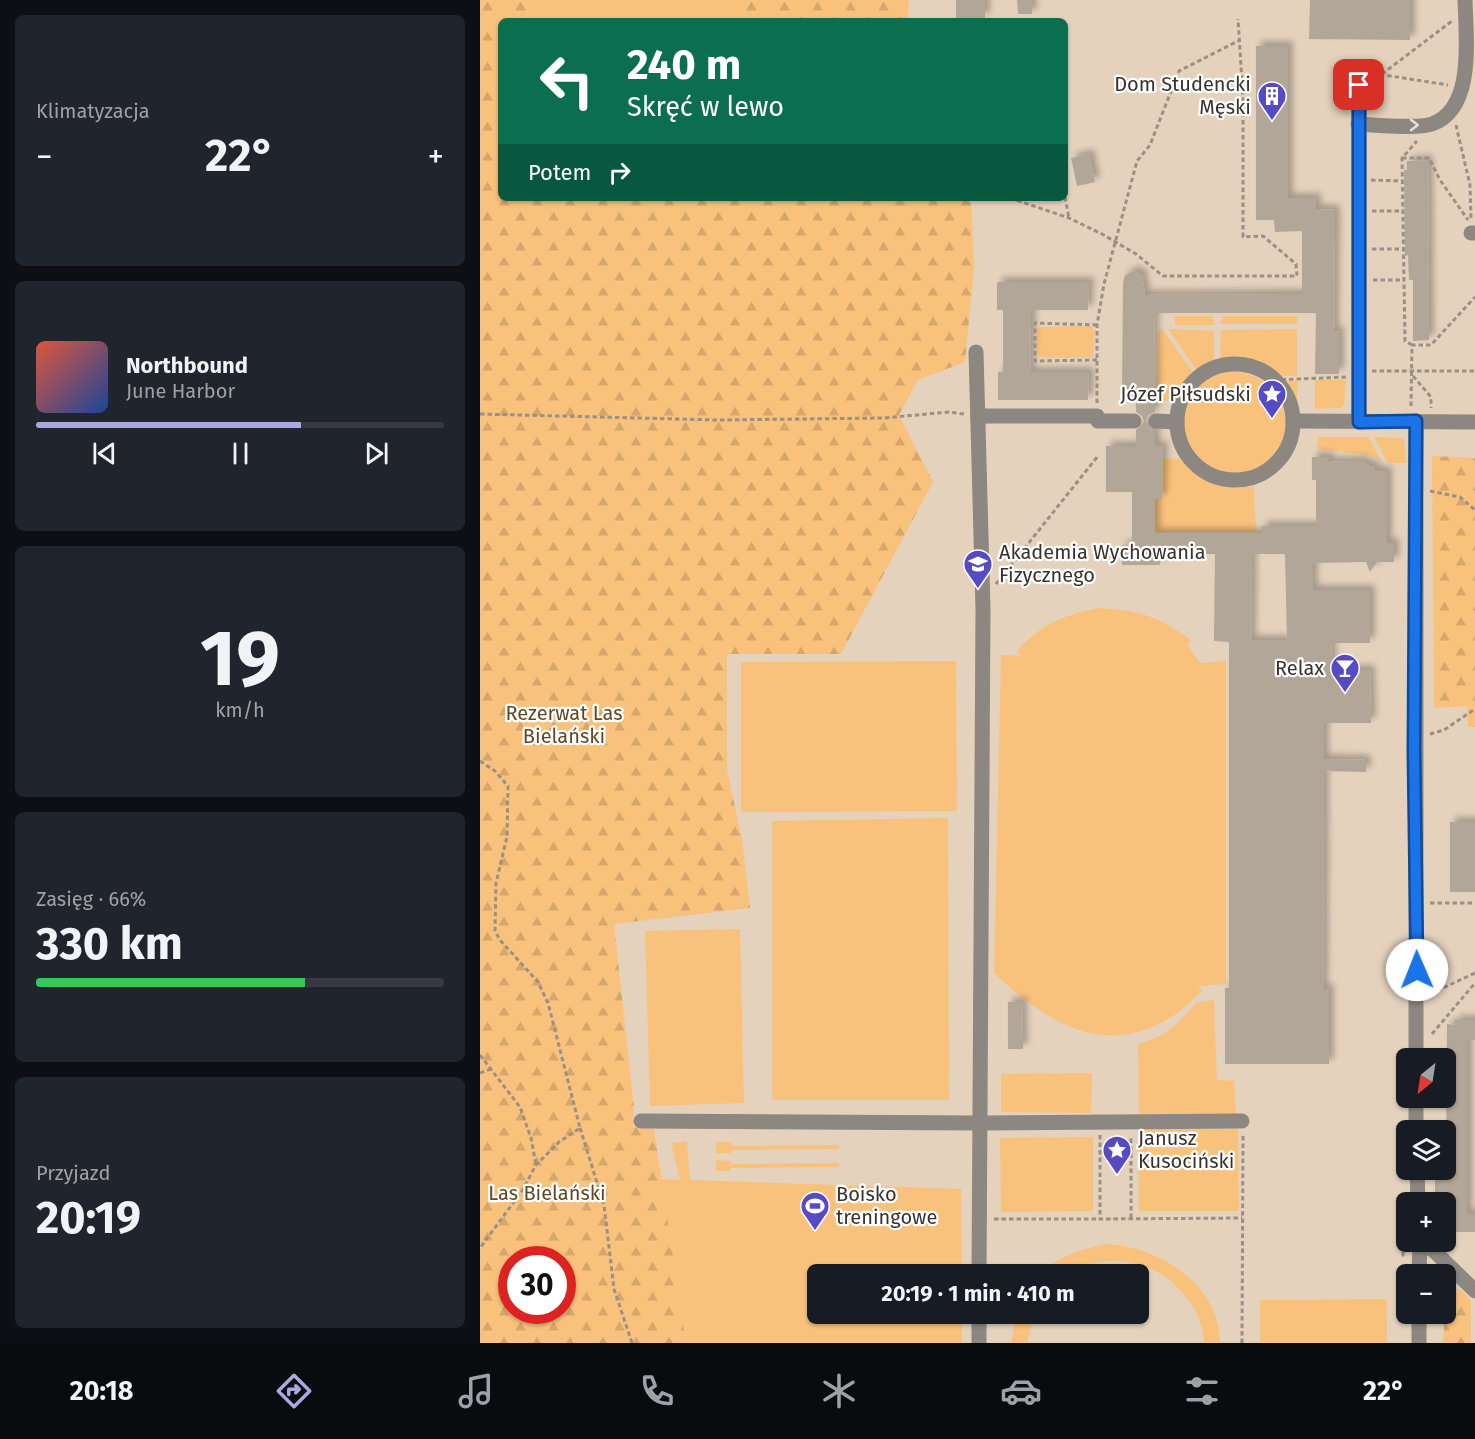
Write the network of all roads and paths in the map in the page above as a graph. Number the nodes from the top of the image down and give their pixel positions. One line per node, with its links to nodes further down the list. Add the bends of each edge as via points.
1 (1465, 0): 7 (street, via 1468,75)
2 (1458, 16): 5 (path)
3 (1238, 19): 4 (path)
4 (1238, 40): 18 (path, via 1179,71 1150,145 1137,161); 18 (path, via 1244,97 1243,237 1263,236 1296,264 1297,276 1163,276)
5 (1382, 74): 6 (path, via 1360,71); 7 (path)
6 (1359, 85): 8 (street)
7 (1463, 100): 9 (street); 10 (path, via 1471,223 1429,158)
8 (1358, 124): 9 (street, one-way to 9); 11 (street)
9 (1431, 125): 10 (path)
10 (1402, 158): 12 (path)
11 (1358, 180): 12 (path); 16 (street)
12 (1403, 181): 15 (path)
13 (1019, 201): 17 (path)
14 (1066, 201): 17 (path)
15 (1403, 211): 16 (path); 20 (path)
16 (1358, 212): 19 (street)
17 (1069, 218): 18 (path)
18 (1115, 242): 24 (path)
19 (1359, 249): 20 (path); 21 (street)
20 (1404, 249): 22 (path)
21 (1359, 279): 22 (path); 30 (street)
22 (1404, 280): 25 (path, via 1405,341)
23 (1475, 297): 25 (path, via 1431,345)
24 (1097, 325): 27 (path); 27 (path, via 1035,323 1035,361)
25 (1412, 345): 29 (path)
26 (976, 352): 33 (street)
27 (1097, 360): 34 (path)
28 (1475, 371): 29 (path)
29 (1412, 373): 30 (path); 38 (path); 38 (path, via 1431,396)
30 (1354, 374): 31 (path); 40 (street)
31 (1274, 380): 37 (street, via 1291,404); 39 (street, via 1253,367 1218,367 1202,374 1189,387 1180,402)
32 (480, 414): 33 (path, via 717,420 884,418 949,412)
33 (978, 416): 34 (street); 45 (street)
34 (1097, 416): 35 (street, via 1098,421)
35 (1134, 421)
36 (1156, 421): 39 (street)
37 (1293, 421): 39 (street, via 1291,442 1280,460 1265,473 1245,480 1224,480 1205,473 1189,459 1179,441); 40 (street)
38 (1419, 421): 40 (street); 41 (street); 57 (street)
39 (1177, 422)
40 (1359, 422)
41 (1475, 422)
42 (1098, 456): 45 (path)
43 (1428, 502): 44 (path, via 1428,490 1446,492 1460,497)
44 (1475, 510)
45 (982, 602): 65 (street)
46 (1474, 710): 48 (path, via 1444,730)
47 (1429, 722): 48 (path)
48 (1429, 734): 49 (path)
49 (1429, 745)
50 (480, 761): 66 (path, via 508,786 507,837 496,882 495,931 538,982 548,1003)
51 (1430, 892): 52 (path, via 1430,903)
52 (1475, 903)
53 (1475, 973): 54 (path, via 1429,994)
54 (1429, 983)
55 (1475, 983): 56 (path, via 1431,1034)
56 (1430, 1025)
57 (1410, 1048)
58 (480, 1055): 59 (path)
59 (490, 1069): 60 (path); 67 (path, via 520,1107)
60 (480, 1073)
61 (641, 1121): 65 (street)
62 (1242, 1121): 64 (street); 69 (path)
63 (1100, 1122): 64 (street); 65 (street); 71 (path)
64 (1131, 1122): 68 (path)
65 (979, 1123): 70 (street)
66 (580, 1128): 67 (path); 80 (path, via 604,1205 614,1289)
67 (536, 1165): 72 (path)
68 (1131, 1218): 69 (path); 71 (path)
69 (1242, 1218): 82 (path)
70 (979, 1219): 71 (path); 76 (street)
71 (1100, 1219)
72 (480, 1248)
73 (1403, 1252): 75 (path)
74 (1435, 1252): 77 (street)
75 (1403, 1259)
76 (979, 1264)
77 (1475, 1291)
78 (979, 1324): 81 (street)
79 (1419, 1324): 83 (street)
80 (632, 1343)
81 (979, 1343)
82 (1242, 1343)
83 (1419, 1343)

